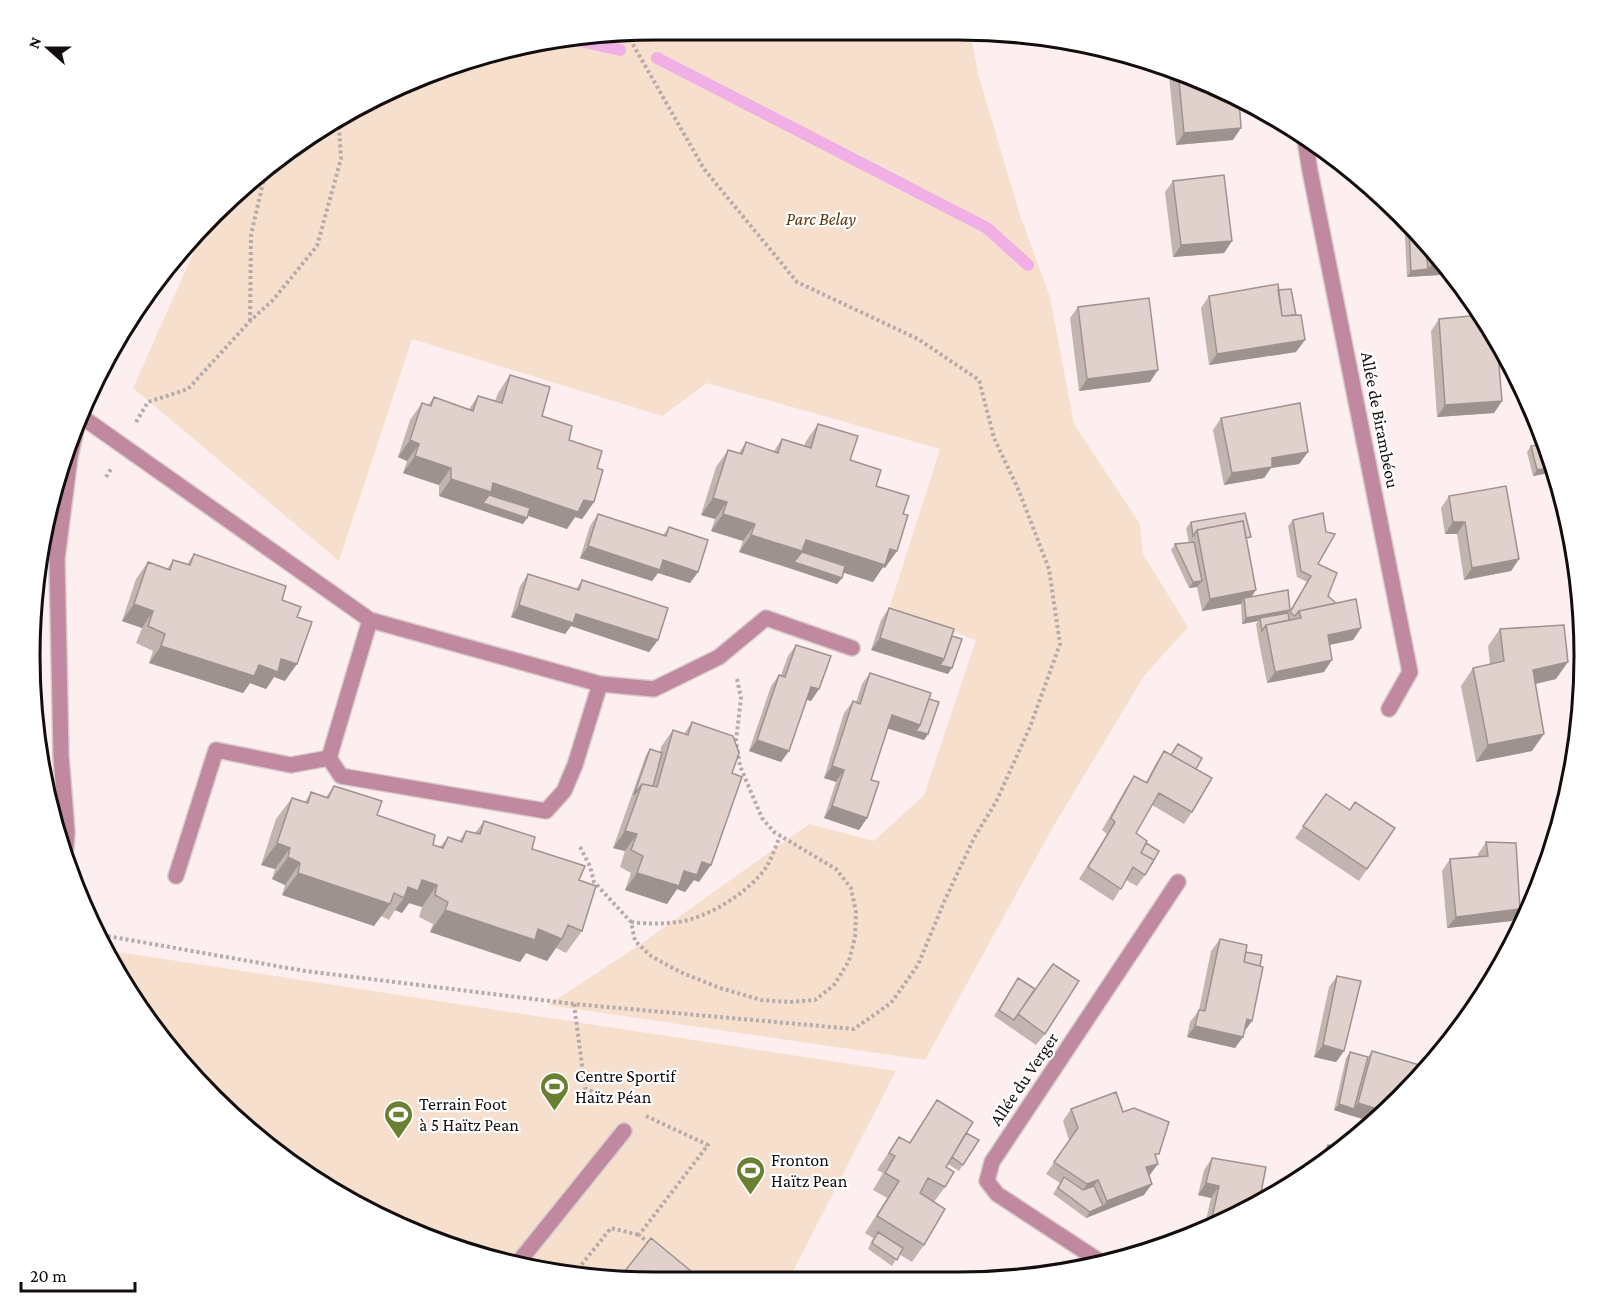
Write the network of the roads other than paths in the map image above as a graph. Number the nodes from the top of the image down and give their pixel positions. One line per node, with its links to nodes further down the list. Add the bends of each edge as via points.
1 (1306, 148): 7 (street, Allée de Birambéou, via 1410,672)
2 (87, 420): 4 (street)
3 (68, 475): 9 (street, via 57,559 61,756)
4 (370, 620): 6 (street); 8 (street)
5 (852, 648): 6 (street, via 766,618 719,657 654,689)
6 (600, 684): 8 (street, via 564,792 546,811 341,776)
7 (1389, 709)
8 (329, 758): 10 (street, via 291,765 216,750)
9 (67, 834)
10 (176, 876)
11 (1178, 882): 14 (street, Allée du Verger, via 992,1162 987,1181 997,1194)
12 (624, 1131): 13 (street)
13 (523, 1257)
14 (1093, 1257)

